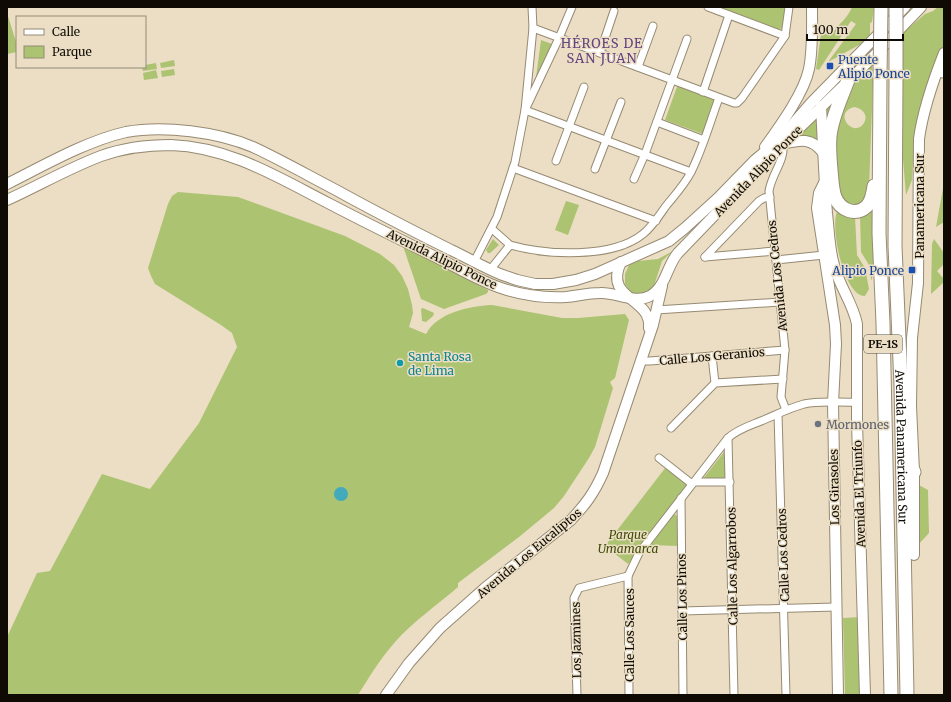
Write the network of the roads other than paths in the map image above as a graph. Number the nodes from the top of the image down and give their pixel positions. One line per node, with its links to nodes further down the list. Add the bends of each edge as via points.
1 (532, 7): 13 (street)
2 (572, 7): 15 (street)
3 (708, 7): 11 (street)
4 (789, 7): 14 (street)
5 (812, 7): 38 (main road, via 811,55 804,84 780,127)
6 (881, 7): 37 (highway, Avenida Panamericana Sur / PE-1S, bridge)
7 (896, 7): 74 (highway, Avenida Panamericana Sur / PE-1S, bridge, via 895,246)
8 (905, 7): 38 (main road, Avenida Alipio Ponce, via 811,102 778,141)
9 (921, 7): 22 (main road, Avenida Alipio Ponce)
10 (614, 11): 17 (street)
11 (729, 15): 14 (street); 24 (street)
12 (653, 26): 19 (street)
13 (533, 28): 15 (street); 28 (street)
14 (785, 36): 25 (street, via 737,103)
15 (559, 38): 17 (street); 28 (street)
16 (687, 39): 21 (street)
17 (600, 53): 19 (street)
18 (944, 53): 20 (main road, Panamericana Sur)
19 (638, 67): 21 (street)
20 (940, 74): 76 (main road, Panamericana Sur, via 922,118 919,139 918,283 912,338)
21 (673, 80): 24 (street); 29 (street)
22 (848, 80): 27 (main road, Avenida Alipio Ponce); 37 (highway, via 836,111 830,137 833,190 844,210 860,211 867,207 874,192)
23 (584, 86): 30 (street)
24 (703, 92): 25 (street)
25 (719, 98): 32 (street)
26 (621, 102): 31 (street)
27 (821, 106): 33 (main road, Avenida Alipio Ponce); 35 (main road, Avenida El Triunfo)
28 (525, 110): 30 (street); 41 (street)
29 (657, 122): 32 (street); 36 (street)
30 (569, 126): 31 (street); 40 (street)
31 (606, 140): 36 (street); 42 (street)
32 (704, 140): 43 (street)
33 (783, 144): 35 (main road, via 805,141 815,144); 47 (street, Avenida Los Cedros, via 784,152 771,179); 58 (main road, Avenida Alipio Ponce, via 674,257)
34 (252, 147): 39 (main road); 46 (main road, Avenida Alipio Ponce, via 217,136 188,131 126,132 87,145); 55 (main road, Avenida Alipio Ponce)
35 (823, 153): 45 (main road, Avenida El Triunfo)
36 (645, 154): 43 (street); 44 (street)
37 (879, 155): 95 (highway, Avenida Panamericana Sur / PE-1S)
38 (755, 160): 56 (main road, Avenida Alipio Ponce, via 718,198 669,241)
39 (246, 161): 48 (main road, Avenida Alipio Ponce, via 197,148 171,145 144,146 101,156); 59 (main road, Avenida Alipio Ponce, via 494,286 545,296 565,297 599,293)
40 (556, 162)
41 (513, 168): 49 (street); 50 (street)
42 (595, 169)
43 (691, 172): 49 (street)
44 (634, 179)
45 (824, 182): 53 (main road, via 817,208); 68 (main road, Avenida El Triunfo, via 834,265 855,313 857,324)
46 (7, 184)
47 (770, 196): 52 (street, Avenida Los Cedros); 52 (street, via 759,201 705,257)
48 (7, 200)
49 (656, 221): 51 (street, via 638,238 622,245 588,252 526,250)
50 (492, 230): 51 (street); 55 (street)
51 (510, 245): 57 (street)
52 (775, 251): 54 (street, Avenida Los Cedros)
53 (824, 255): 54 (street); 69 (main road, Los Girasoles, via 835,325)
54 (776, 260): 60 (street, Avenida Los Cedros)
55 (474, 262): 57 (main road, Avenida Alipio Ponce)
56 (621, 262): 57 (main road, Avenida Alipio Ponce, via 595,274 553,284 535,284); 59 (main road, via 617,281 619,288)
57 (490, 270)
58 (664, 278): 59 (main road, Avenida Alipio Ponce, via 661,286 652,295 638,299); 61 (main road, Avenida Los Eucaliptos)
59 (628, 298): 62 (main road, Avenida Los Eucaliptos, via 640,306 648,318)
60 (780, 302): 61 (street); 63 (street, Avenida Los Cedros)
61 (656, 310): 62 (main road, Avenida Los Eucaliptos)
62 (647, 340): 65 (main road, Avenida Los Eucaliptos)
63 (785, 350): 64 (street, Calle Los Geranios); 66 (street, Avenida Los Cedros)
64 (712, 356): 65 (street, Calle Los Geranios); 67 (street)
65 (640, 360): 87 (main road, Avenida Los Eucaliptos, via 596,490 571,520 440,628 409,663)
66 (783, 379): 67 (street); 70 (street, Avenida Los Cedros, via 781,397)
67 (715, 383): 72 (street)
68 (857, 402): 69 (street); 94 (main road, Avenida El Triunfo)
69 (833, 403): 70 (street, via 806,404); 82 (main road, Los Girasoles)
70 (786, 410): 71 (street)
71 (778, 414): 73 (street, via 735,431); 83 (street, Calle Los Cedros)
72 (671, 428)
73 (728, 438): 77 (street, Calle Los Algarrobos); 78 (street)
74 (902, 445): 76 (highway); 86 (highway, Avenida Panamericana Sur / PE-1S)
75 (659, 458): 78 (street)
76 (914, 472): 80 (main road, Panamericana Sur)
77 (730, 482): 78 (street); 84 (street, Calle Los Algarrobos)
78 (693, 483): 79 (street)
79 (681, 498): 81 (street, via 639,553); 85 (street, Calle Los Pinos)
80 (914, 555): 86 (highway, via 910,566)
81 (628, 576): 88 (street, Los Jazmines, via 579,588 576,592 574,598); 89 (street, Calle Los Sauces)
82 (836, 607): 83 (street); 93 (main road, Los Girasoles)
83 (785, 609): 84 (street); 92 (street, Calle Los Cedros)
84 (733, 610): 85 (street); 91 (street, Calle Los Algarrobos)
85 (682, 611): 90 (street, Calle Los Pinos)
86 (906, 613): 96 (highway, Avenida Panamericana Sur / PE-1S)
87 (386, 695)
88 (577, 695)
89 (629, 695)
90 (683, 695)
91 (734, 695)
92 (786, 695)
93 (838, 695)
94 (864, 695)
95 (891, 695)
96 (907, 695)

